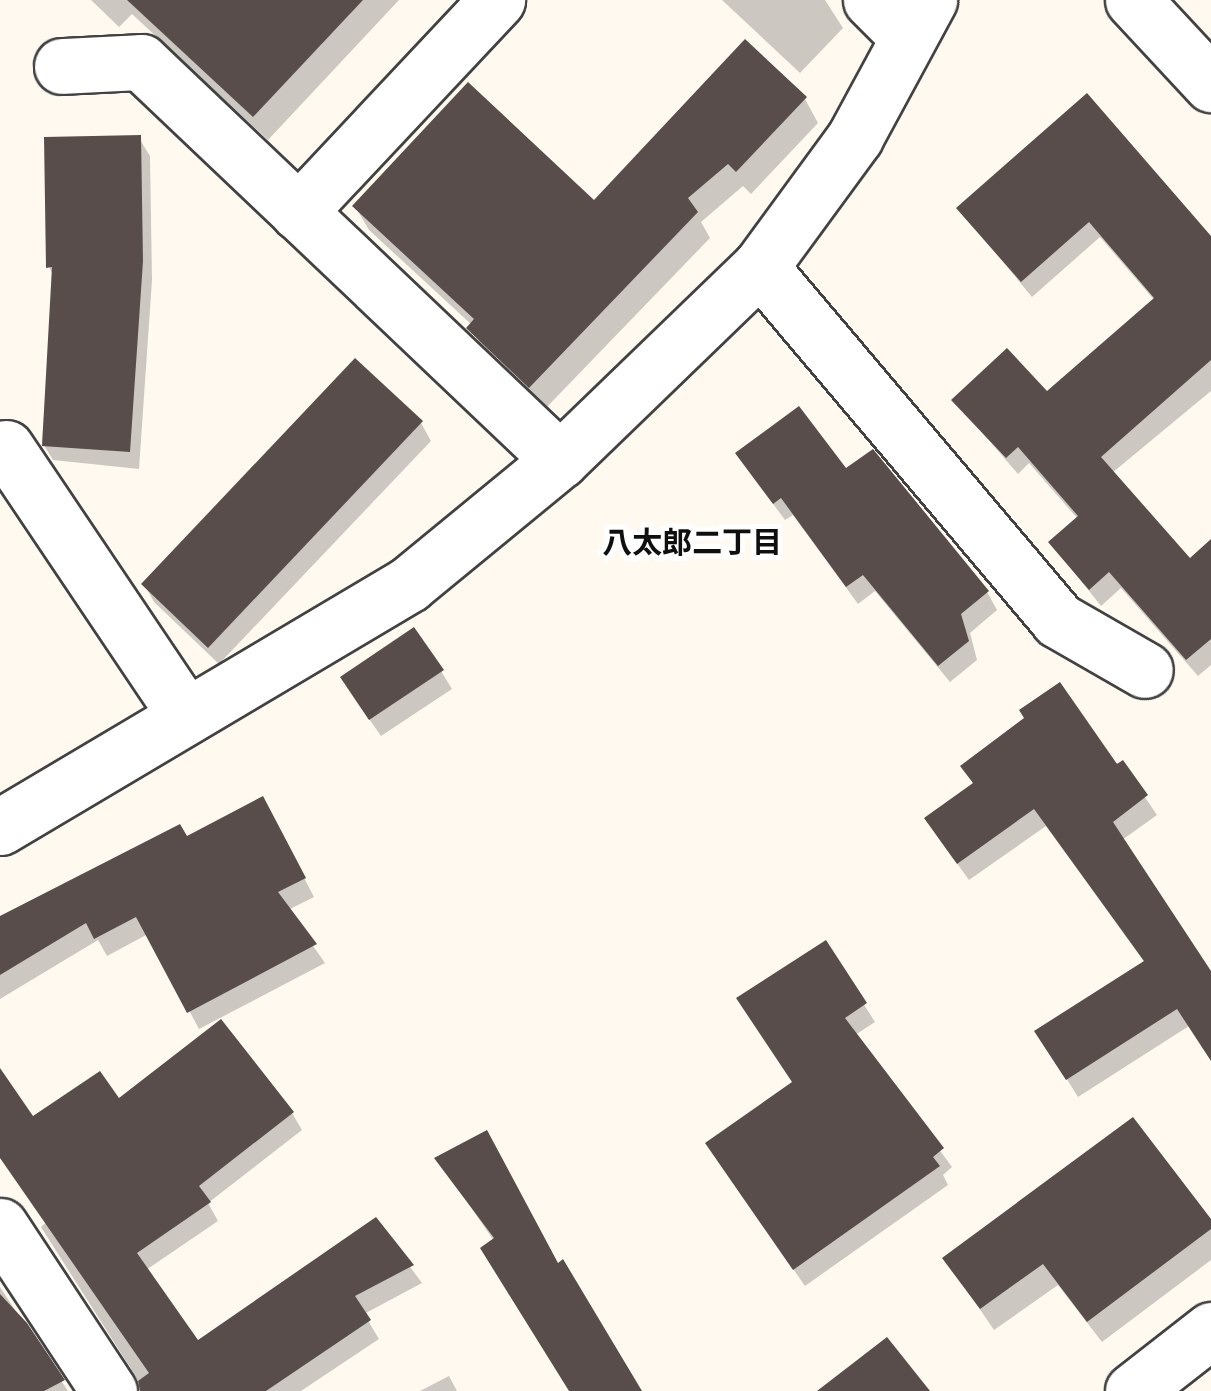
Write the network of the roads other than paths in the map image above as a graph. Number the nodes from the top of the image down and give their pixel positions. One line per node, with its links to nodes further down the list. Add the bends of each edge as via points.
1 (497, 0): 6 (street)
2 (1134, 0): 5 (street)
3 (902, 12): 7 (street, via 854,138)
4 (62, 66): 6 (street, via 142,62)
5 (1211, 84)
6 (298, 212): 9 (street)
7 (760, 267): 9 (street); 10 (street, via 1058,620)
8 (6, 448): 11 (street)
9 (560, 460): 11 (street, via 409,584)
10 (1145, 670)
11 (186, 716): 12 (street)
12 (0, 827)
13 (0, 1226): 14 (street)
14 (104, 1389)

